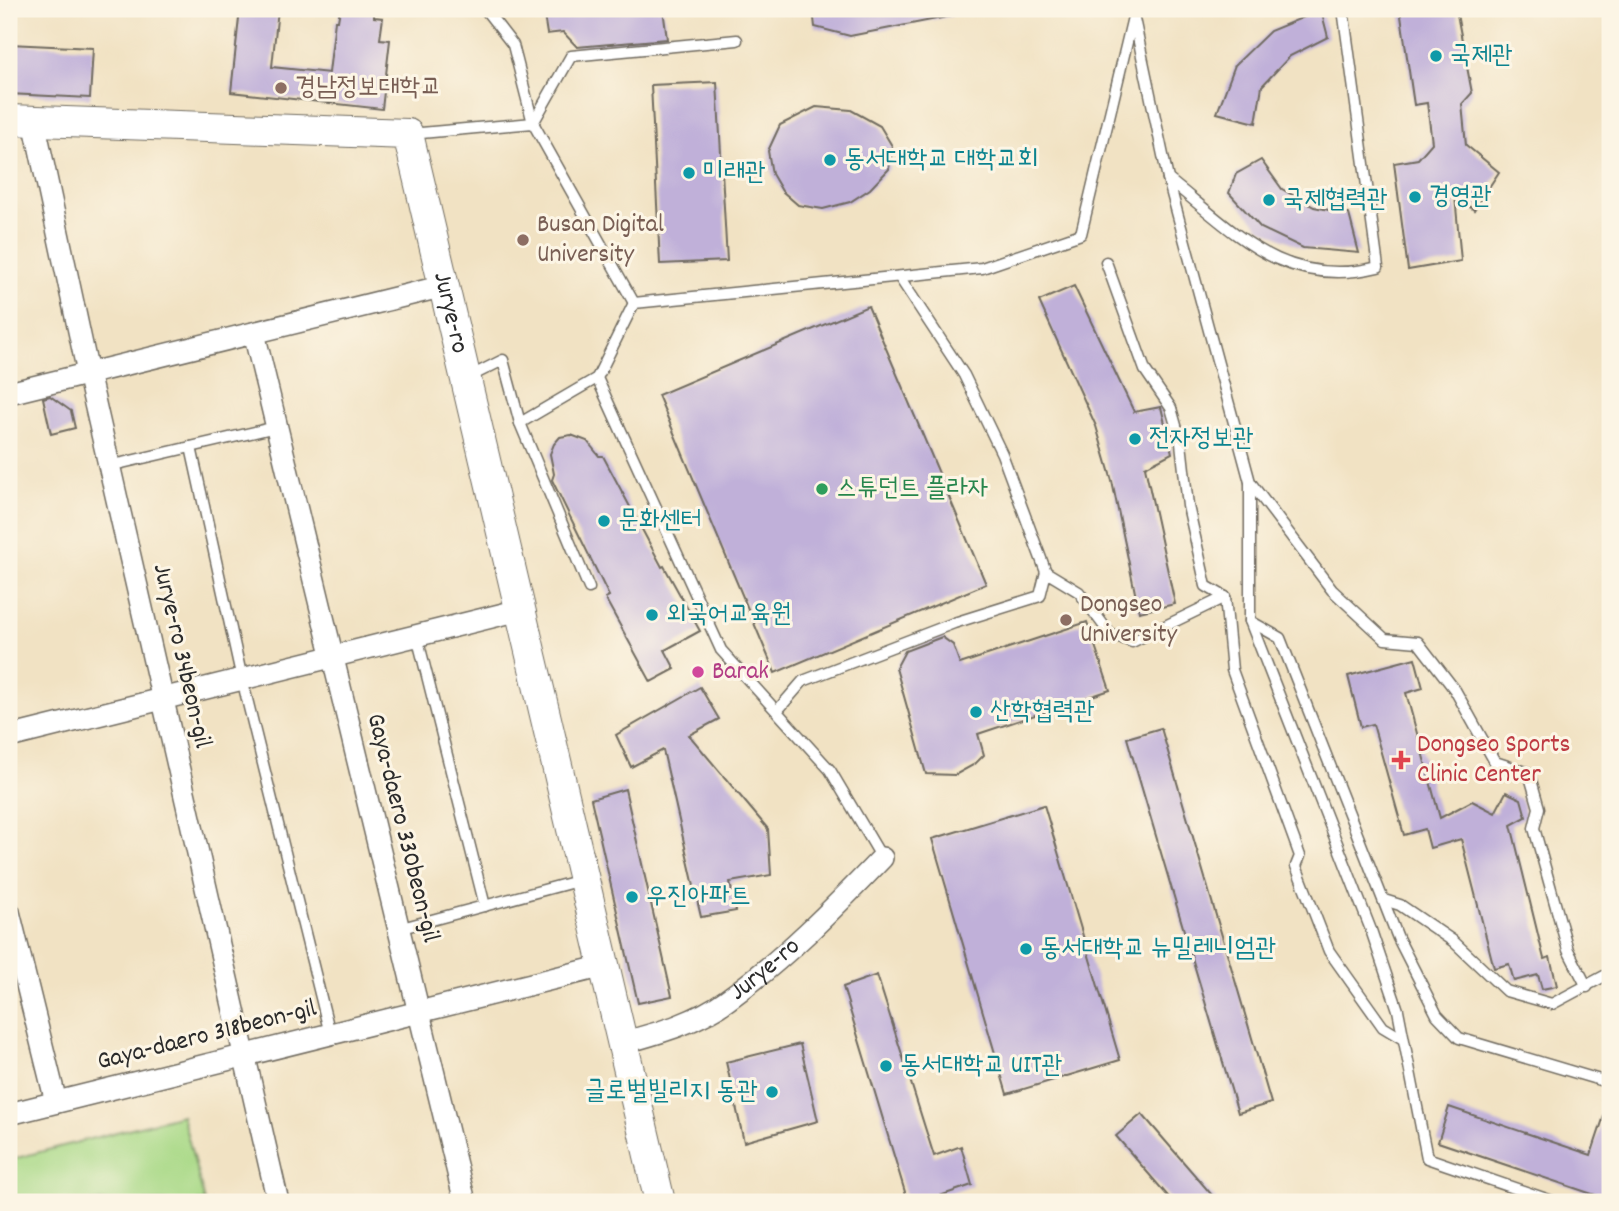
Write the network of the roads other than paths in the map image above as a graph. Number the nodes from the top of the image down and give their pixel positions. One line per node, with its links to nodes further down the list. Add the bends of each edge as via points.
1 (485, 9): 6 (lane, via 513,46)
2 (1343, 9): 8 (lane, via 1378,267 1348,274 1303,270 1258,251)
3 (1133, 11): 8 (lane); 10 (lane, via 1081,234 982,268)
4 (737, 40): 6 (lane, via 571,56)
5 (21, 121): 7 (street); 14 (street, Jurye-ro 34beon-gil)
6 (533, 123): 7 (lane); 12 (lane)
7 (408, 134): 11 (street, Jurye-ro)
8 (1168, 179): 22 (lane)
9 (1106, 262): 25 (lane, via 1145,370 1171,408 1206,586)
10 (900, 278): 12 (lane); 23 (lane, via 964,375 1002,454)
11 (444, 286): 13 (street); 16 (street, Jurye-ro)
12 (634, 303): 15 (lane)
13 (254, 333): 14 (street); 19 (street, Gaya-daero 330beon-gil)
14 (88, 373): 17 (street); 21 (street, Jurye-ro 34beon-gil)
15 (597, 378): 18 (lane); 32 (lane, via 722,650)
16 (466, 379): 18 (lane, via 503,360); 26 (street, Jurye-ro)
17 (9, 393)
18 (520, 423): 24 (lane)
19 (276, 427): 20 (lane); 29 (street, Gaya-daero 330beon-gil)
20 (191, 447): 21 (lane); 30 (lane)
21 (109, 466): 31 (street, Jurye-ro 34beon-gil)
22 (1250, 482): 27 (lane); 44 (lane, via 1332,590 1385,639 1418,642 1455,690 1495,762 1529,773 1539,808 1534,828 1544,865 1568,950)
23 (1046, 572): 25 (lane, via 1079,592 1110,635 1132,642); 32 (lane, via 1040,596 954,623 803,681)
24 (589, 588)
25 (1225, 597): 47 (lane, via 1232,670 1300,856 1296,866 1301,882 1329,951 1383,1027)
26 (520, 610): 28 (street); 35 (street, Jurye-ro)
27 (1250, 621): 36 (lane, via 1280,638); 41 (lane)
28 (417, 636): 29 (street); 37 (lane)
29 (332, 657): 30 (street); 39 (street, Gaya-daero 330beon-gil)
30 (242, 679): 31 (street); 46 (lane)
31 (163, 699): 33 (street); 49 (street, Jurye-ro 34beon-gil)
32 (776, 711): 34 (lane, via 830,770)
33 (9, 737)
34 (882, 858): 48 (street, Jurye-ro, via 833,909 726,1002 673,1029)
35 (584, 879): 37 (lane); 42 (street, Jurye-ro)
36 (1384, 900): 40 (lane); 44 (lane, via 1400,905 1453,941 1506,991 1552,1004)
37 (485, 905): 39 (lane)
38 (9, 912): 51 (street)
39 (398, 929): 45 (street, Gaya-daero 330beon-gil)
40 (1398, 938): 41 (lane); 50 (lane, via 1437,1015 1459,1038)
41 (1376, 946): 47 (lane)
42 (604, 966): 45 (street, Gaya-daero 318beon-gil); 48 (street, Jurye-ro)
43 (1610, 973): 44 (lane)
44 (1587, 987)
45 (418, 1013): 46 (street, Gaya-daero 318beon-gil); 54 (street)
46 (330, 1034): 49 (street, Gaya-daero 318beon-gil)
47 (1403, 1039): 56 (lane, via 1427,1158)
48 (622, 1043): 55 (street, Jurye-ro)
49 (244, 1056): 51 (street, Gaya-daero 318beon-gil); 53 (street, Jurye-ro 34beon-gil)
50 (1610, 1083)
51 (56, 1102): 52 (street, Gaya-daero 318beon-gil)
52 (9, 1114)
53 (278, 1202)
54 (465, 1202)
55 (660, 1202)
56 (1555, 1202)

